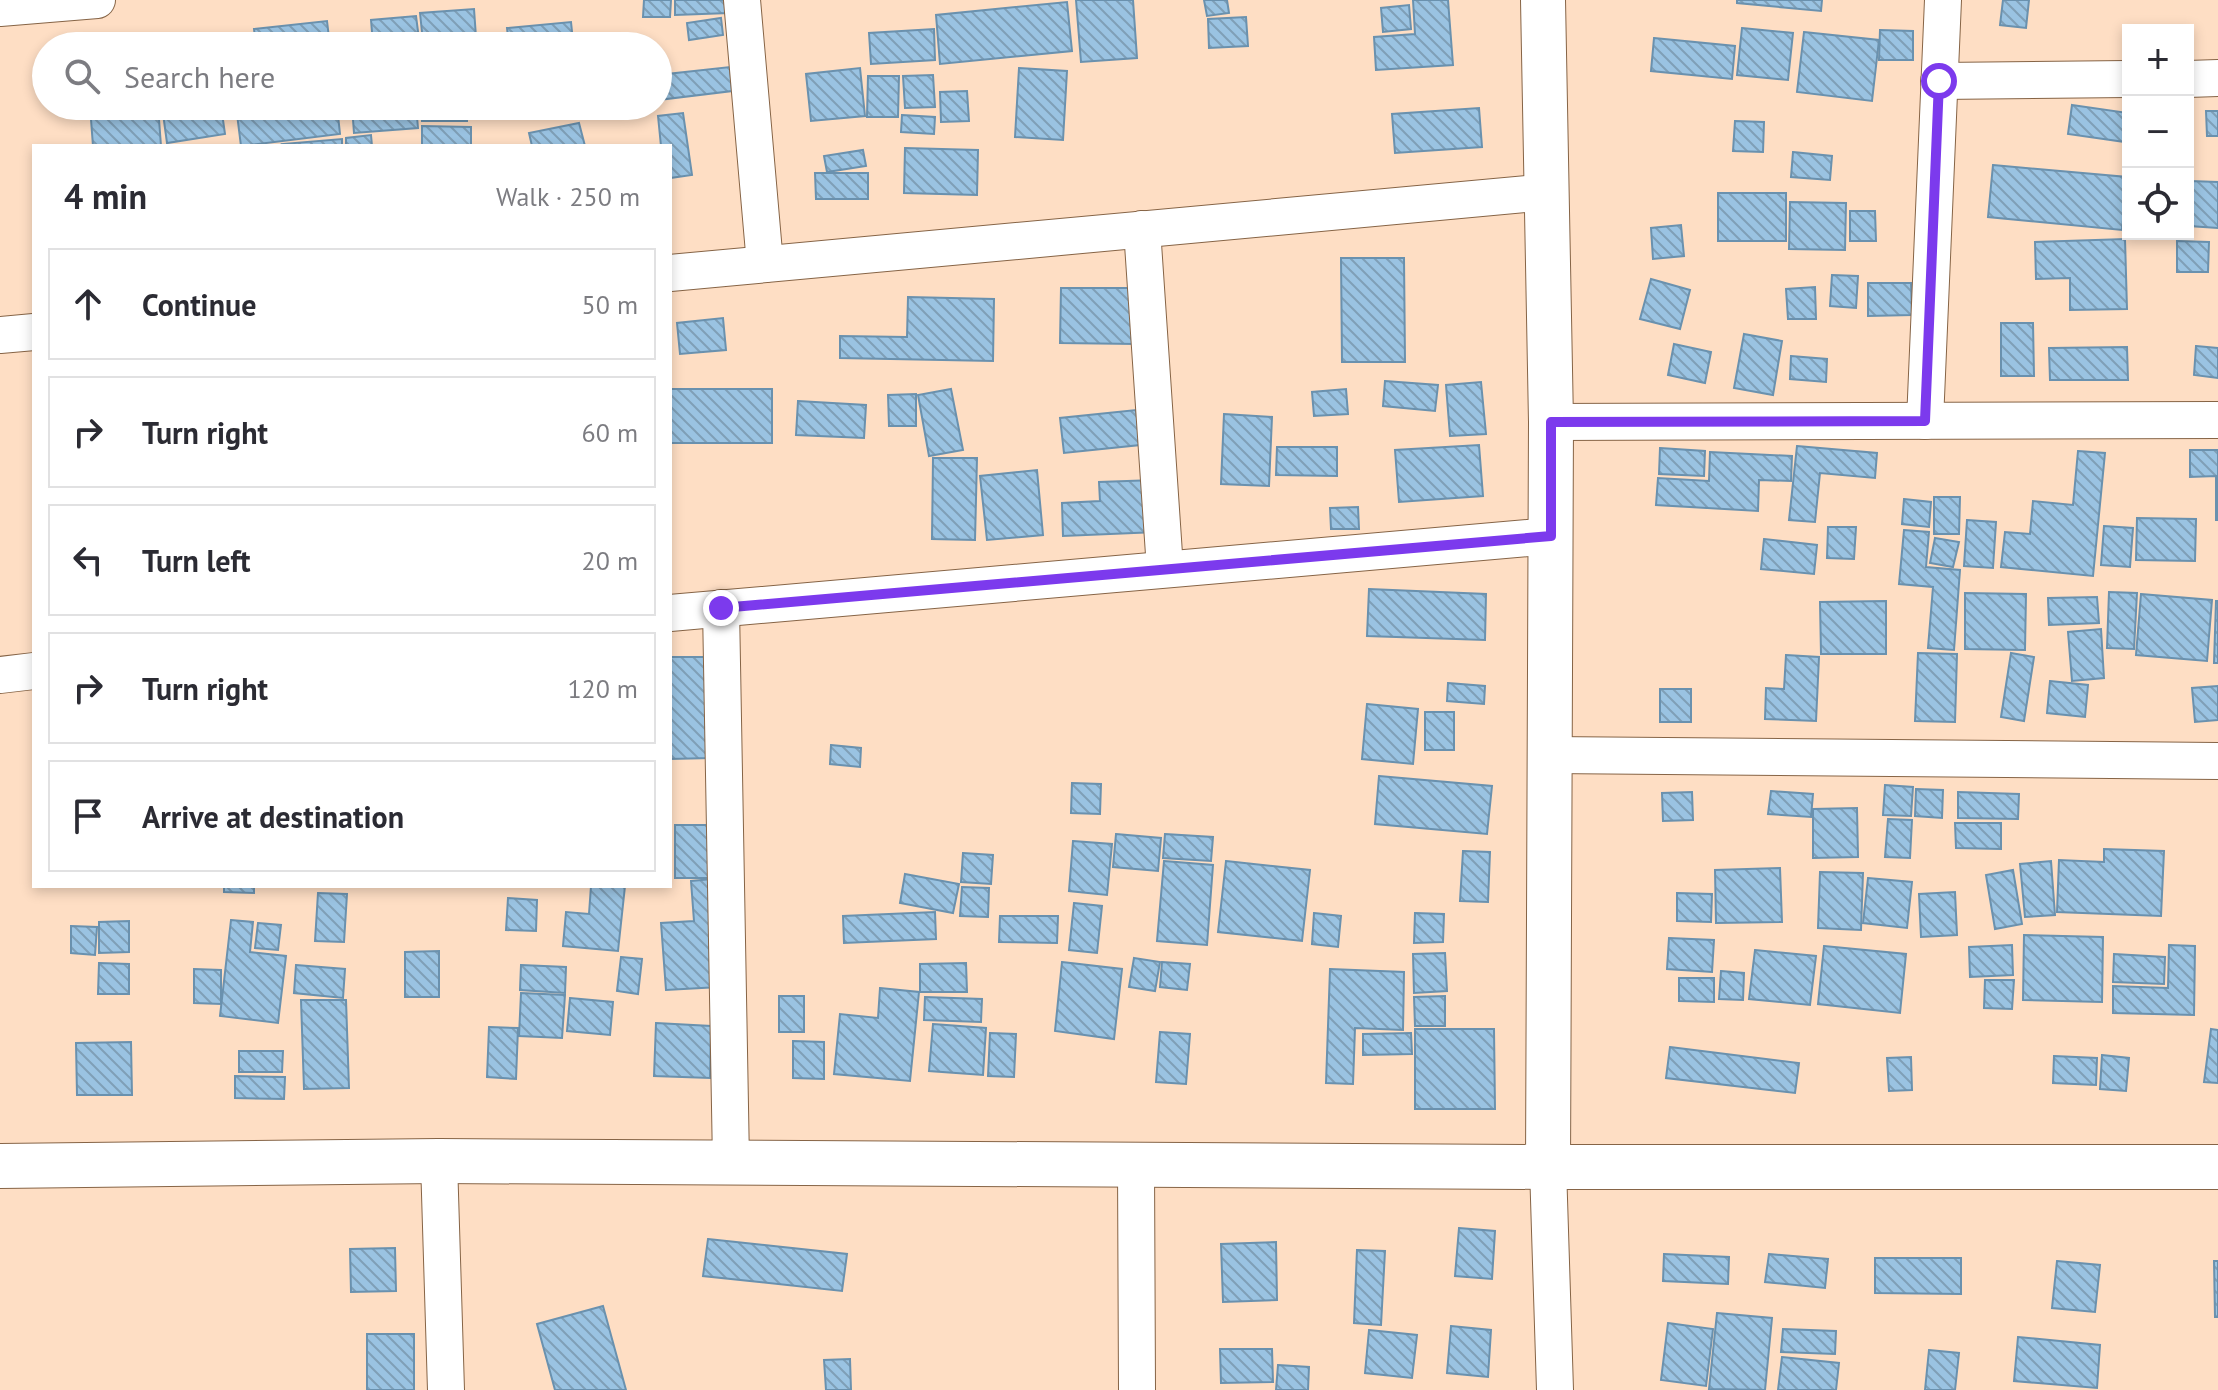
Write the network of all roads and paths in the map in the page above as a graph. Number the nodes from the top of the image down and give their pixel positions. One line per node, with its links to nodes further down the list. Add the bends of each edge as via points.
1 (97, 0): 5 (street)
2 (742, 0): 12 (street)
3 (1543, 0): 10 (main road)
4 (1943, 0): 9 (street)
5 (0, 8)
6 (2218, 78): 8 (street)
7 (2122, 79): 9 (street)
8 (2194, 79)
9 (1939, 81): 17 (street)
10 (1548, 192): 11 (street); 18 (main road)
11 (1142, 229): 12 (street); 20 (street)
12 (765, 264): 13 (street)
13 (672, 273)
14 (32, 332): 15 (street)
15 (0, 335)
16 (2218, 420): 17 (street)
17 (1925, 421): 18 (street)
18 (1551, 422): 19 (main road)
19 (1551, 536): 20 (street); 25 (main road)
20 (1165, 569): 21 (street)
21 (721, 608): 22 (street); 28 (street)
22 (672, 613)
23 (32, 671): 24 (street)
24 (0, 675)
25 (1550, 755): 26 (street); 31 (main road)
26 (2218, 761)
27 (439, 1161): 28 (main road); 30 (main road); 33 (street)
28 (731, 1162): 29 (main road)
29 (1136, 1165): 31 (main road); 34 (street)
30 (0, 1166)
31 (1548, 1167): 32 (main road); 35 (street)
32 (2218, 1167)
33 (446, 1390)
34 (1137, 1390)
35 (1555, 1390)

